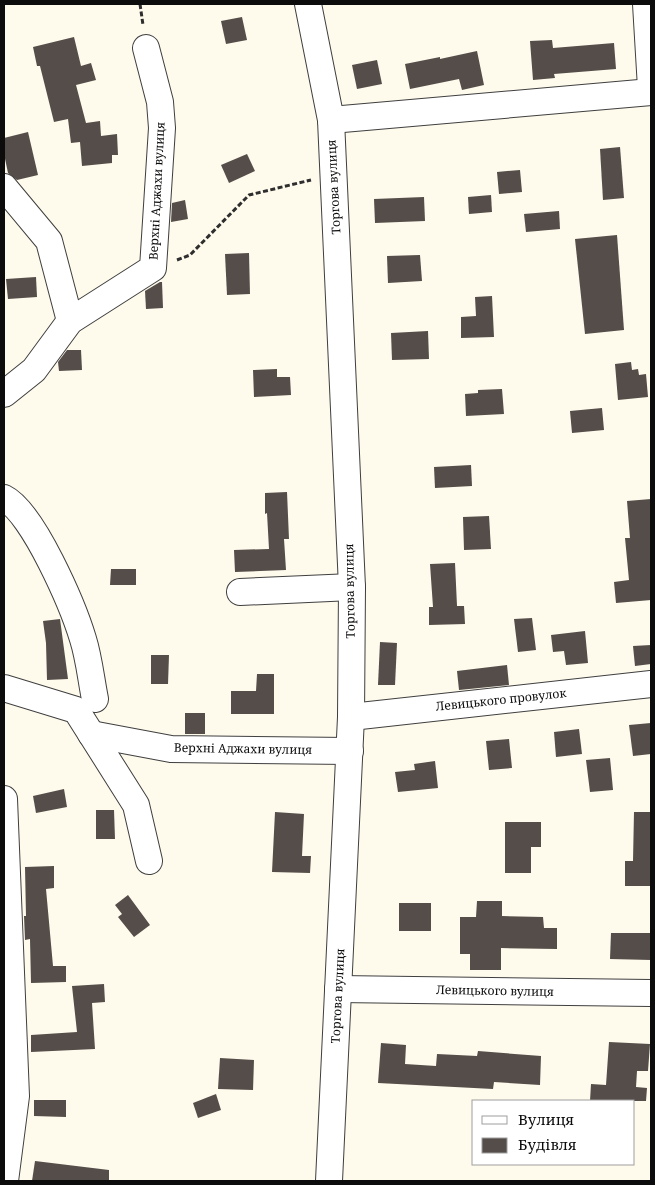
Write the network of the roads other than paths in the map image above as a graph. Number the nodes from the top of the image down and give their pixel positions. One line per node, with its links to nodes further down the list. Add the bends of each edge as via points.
1 (308, 4): 6 (street, Торгова вулиця)
2 (646, 4): 4 (street)
3 (146, 48): 8 (street, Верхні Аджахи вулиця, via 160,102 162,128 153,268)
4 (651, 88)
5 (651, 92): 6 (street)
6 (331, 120): 11 (street, Торгова вулиця)
7 (4, 187): 8 (street, via 49,241)
8 (70, 321): 9 (street, Верхні Аджахи вулиця, via 34,370)
9 (4, 394)
10 (4, 498): 15 (street, via 26,518 59,577 83,639)
11 (352, 587): 12 (street); 16 (street, Торгова вулиця)
12 (240, 592)
13 (651, 684): 16 (street, Левицького провулок)
14 (4, 688): 17 (street, via 76,710)
15 (95, 699)
16 (351, 716): 18 (street, Торгова вулиця)
17 (91, 734): 18 (street, Верхні Аджахи вулиця, via 171,749); 20 (street, via 136,805)
18 (350, 751): 21 (street, Торгова вулиця)
19 (4, 799): 23 (street, via 16,1096)
20 (149, 861)
21 (338, 990): 22 (street, Левицького вулиця); 24 (street, Торгова вулиця)
22 (651, 993)
23 (5, 1181)
24 (330, 1181)

